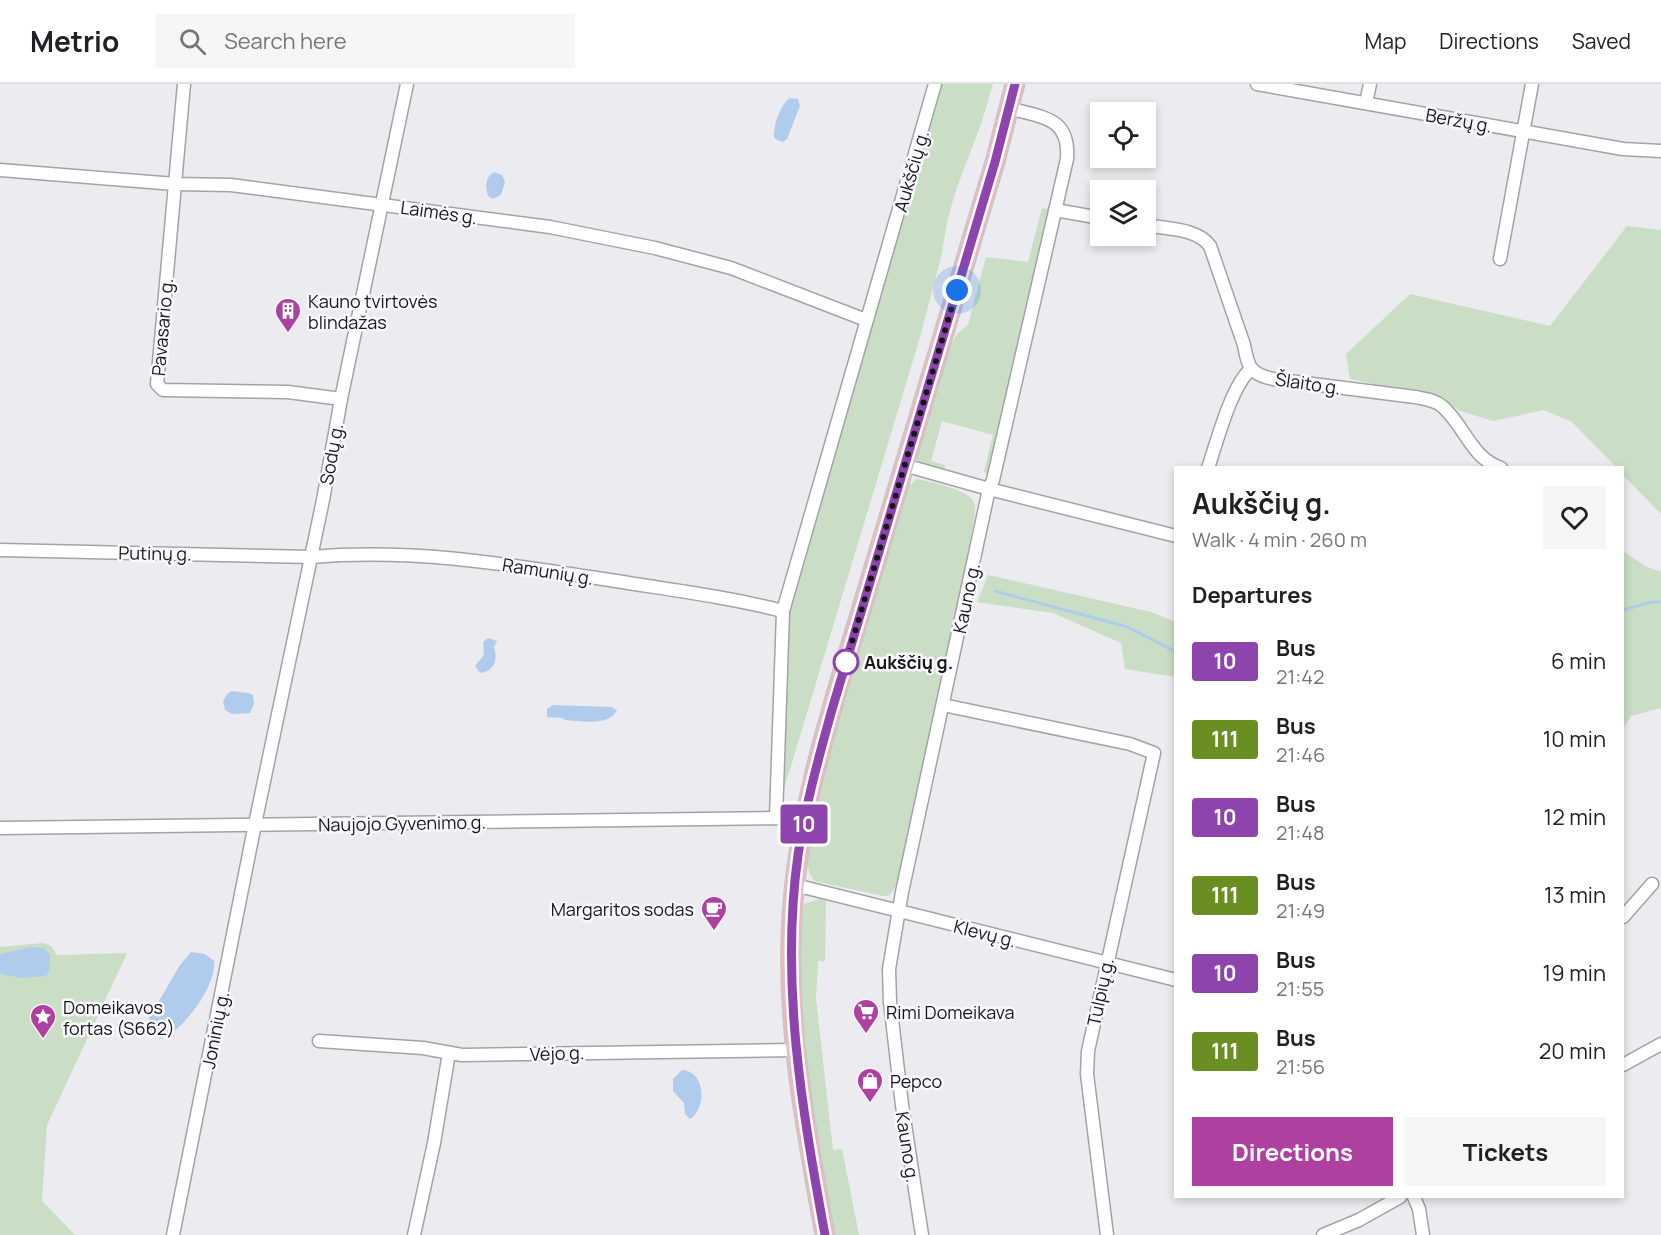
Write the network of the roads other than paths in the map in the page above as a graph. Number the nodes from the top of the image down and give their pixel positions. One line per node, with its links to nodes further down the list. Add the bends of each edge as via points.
1 (184, 84): 13 (street, Pavasario g.)
2 (407, 84): 14 (street, Sodų g.)
3 (935, 84): 19 (street, Aukščių g.)
4 (1015, 84): 9 (main road)
5 (1257, 84): 8 (street, Beržų g.)
6 (1370, 84): 8 (street)
7 (1532, 84): 10 (street)
8 (1366, 103): 10 (street, Beržų g.)
9 (1010, 108): 15 (street, Kauno g., via 1051,121 1066,136 1067,159); 22 (main road)
10 (1522, 132): 11 (street, Beržų g., via 1623,149); 18 (street)
11 (1661, 150)
12 (0, 170): 13 (street, Laimės g.)
13 (175, 184): 14 (street, Laimės g., via 231,185); 21 (street, Pavasario g., via 158,386 163,390 288,392)
14 (383, 205): 19 (street, Laimės g., via 550,227 655,248 731,268); 21 (street, Sodų g.)
15 (1055, 210): 16 (street); 25 (street, Kauno g.)
16 (1090, 216)
17 (1156, 227): 20 (street, Šlaito g., via 1206,240)
18 (1500, 259)
19 (866, 320): 29 (street, Aukščių g.)
20 (1251, 369): 23 (street, via 1235,390); 24 (street, Šlaito g., via 1273,379 1432,400 1451,416 1484,460)
21 (341, 399): 28 (street, Sodų g.)
22 (904, 465): 25 (street); 32 (main road)
23 (1210, 466)
24 (1497, 466)
25 (989, 489): 26 (street); 30 (street, Kauno g.)
26 (1174, 535)
27 (0, 550): 28 (street, Putinų g.)
28 (311, 557): 29 (street, Ramunių g., via 475,559 708,595); 33 (street, Sodų g.)
29 (783, 611): 31 (street, Aukščių g.)
30 (943, 705): 37 (street, Kauno g.); 39 (street, Tulpių g., via 1130,744 1154,753)
31 (776, 818): 32 (street, Naujojo Gyvenimo g.); 33 (street, Naujojo Gyvenimo g.)
32 (804, 820): 36 (main road)
33 (255, 824): 34 (street, Naujojo Gyvenimo g.); 48 (street, Joninių g.)
34 (0, 828)
35 (1652, 884): 38 (street)
36 (794, 886): 37 (street, Klevų g.); 43 (main road, via 791,999)
37 (899, 911): 39 (street, Klevų g.); 51 (street, Kauno g., via 889,987)
38 (1624, 916)
39 (1107, 963): 40 (street, Klevų g.); 52 (street, Tulpių g., via 1088,1051 1087,1074)
40 (1174, 980)
41 (319, 1041): 44 (street, Vėjo g., via 423,1047)
42 (1661, 1044): 45 (street)
43 (795, 1050): 44 (street, Vėjo g.); 50 (main road)
44 (448, 1053): 49 (street)
45 (1624, 1064)
46 (1398, 1198): 53 (street)
47 (1414, 1198): 54 (street)
48 (173, 1235)
49 (414, 1235)
50 (825, 1235)
51 (922, 1235)
52 (1107, 1235)
53 (1323, 1235)
54 (1423, 1235)

